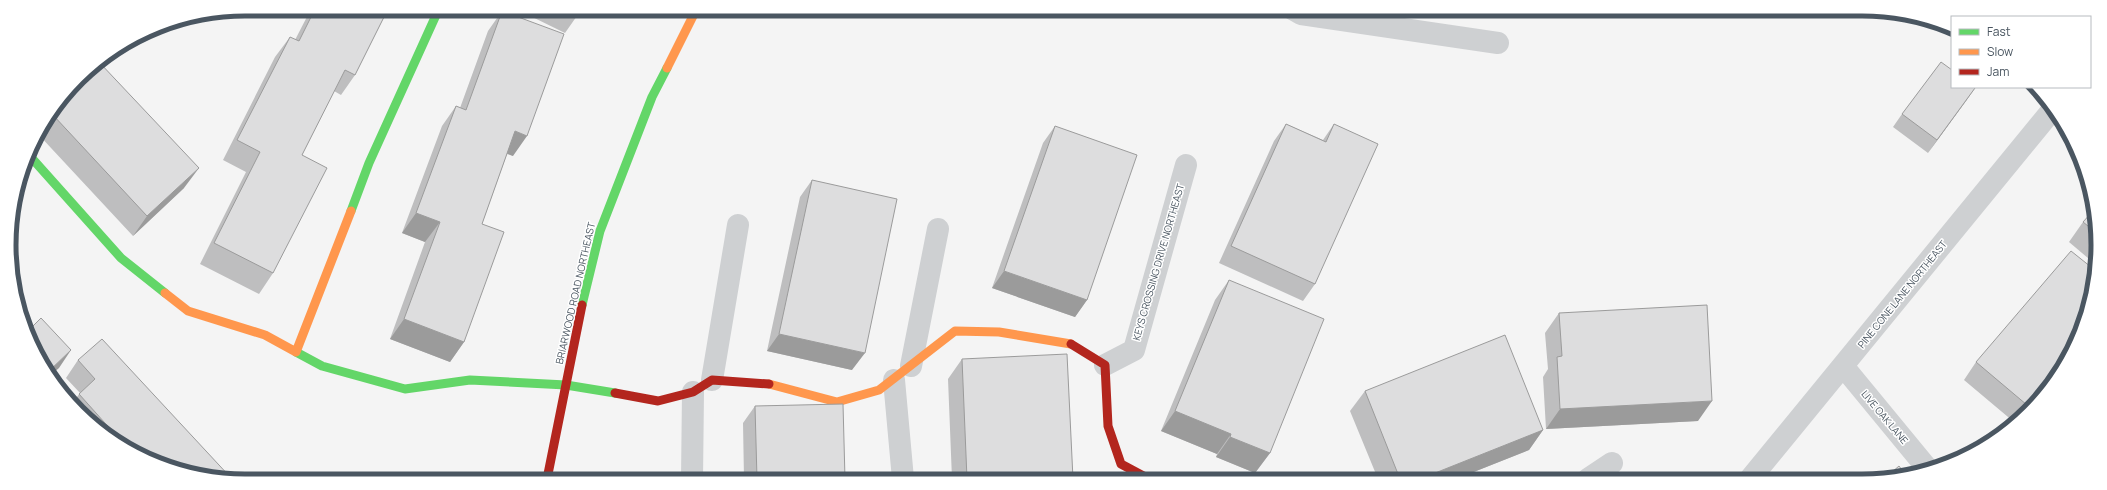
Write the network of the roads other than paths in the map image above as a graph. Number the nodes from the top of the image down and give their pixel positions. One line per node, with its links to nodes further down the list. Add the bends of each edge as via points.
1 (436, 16): 10 (street, via 369,163)
2 (693, 16): 16 (street, BRIARWOOD ROAD NORTHEAST, via 652,97 600,231 576,328)
3 (1316, 16): 4 (street)
4 (1498, 43)
5 (2049, 114): 13 (street, PINE CONE LANE NORTHEAST)
6 (33, 158): 10 (street, via 121,258 188,311 265,335)
7 (1186, 165): 11 (street, KEYS CROSSING DRIVE NORTHEAST, via 1134,350)
8 (738, 225): 14 (street)
9 (938, 230): 12 (street)
10 (296, 352): 16 (street, via 322,366 405,389 470,380)
11 (1105, 365): 12 (street, via 1070,343 999,332 955,331); 23 (street, via 1108,426 1121,464)
12 (911, 366): 15 (street)
13 (1843, 366): 19 (street, LIVE OAK LANE); 25 (street, PINE CONE LANE NORTHEAST)
14 (712, 380): 15 (street, via 775,384 837,402 879,390); 17 (street)
15 (894, 380): 22 (street)
16 (566, 385): 17 (street, via 658,401); 20 (street, BRIARWOOD ROAD NORTHEAST)
17 (693, 392): 21 (street)
18 (1612, 463): 24 (street)
19 (1925, 465)
20 (548, 474)
21 (692, 474)
22 (903, 474)
23 (1140, 474)
24 (1596, 474)
25 (1754, 474)

